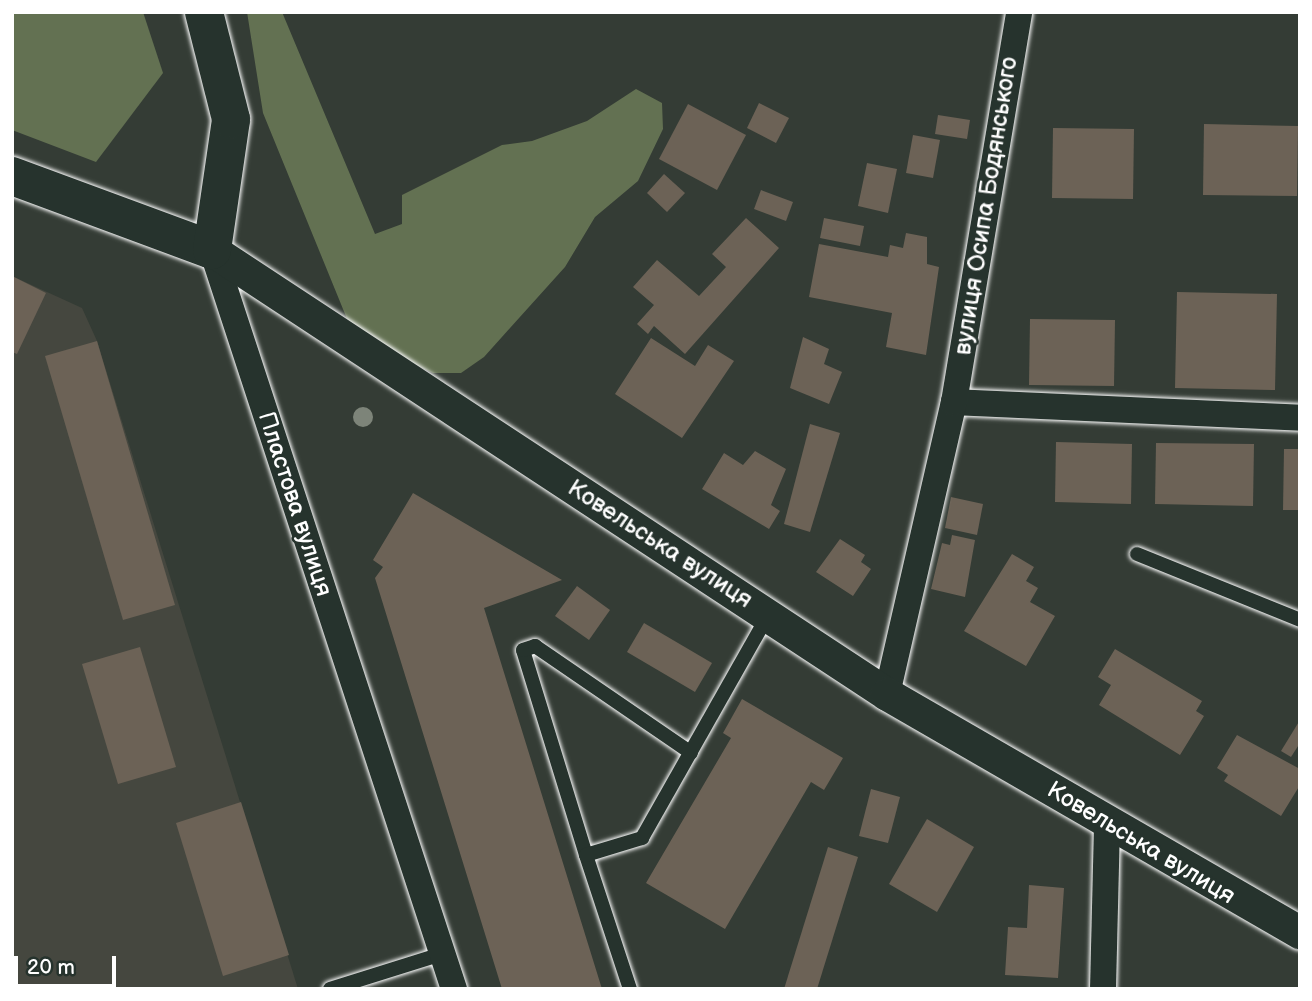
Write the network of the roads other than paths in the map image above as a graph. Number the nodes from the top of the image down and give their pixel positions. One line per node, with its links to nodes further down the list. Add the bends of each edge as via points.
1 (204, 12): 4 (main road, Пластова вулиця, via 231,119)
2 (1018, 12): 5 (street, вулиця Осипа Бодянського)
3 (12, 176): 4 (main road, Ковельська вулиця)
4 (212, 250): 8 (street, Ковельська вулиця); 15 (street, Пластова вулиця)
5 (954, 402): 6 (street); 10 (street, вулиця Осипа Бодянського)
6 (1300, 418)
7 (1137, 554): 9 (lane)
8 (768, 615): 10 (street, Ковельська вулиця); 11 (lane)
9 (1300, 620)
10 (887, 694): 12 (street, Ковельська вулиця)
11 (691, 753): 13 (lane, via 642,838); 13 (lane, via 535,646 523,649)
12 (1107, 822): 14 (street, Ковельська вулиця); 19 (street)
13 (586, 855): 18 (lane)
14 (1300, 932)
15 (442, 954): 16 (lane); 17 (street, Пластова вулиця)
16 (330, 989)
17 (454, 989)
18 (630, 989)
19 (1103, 989)

